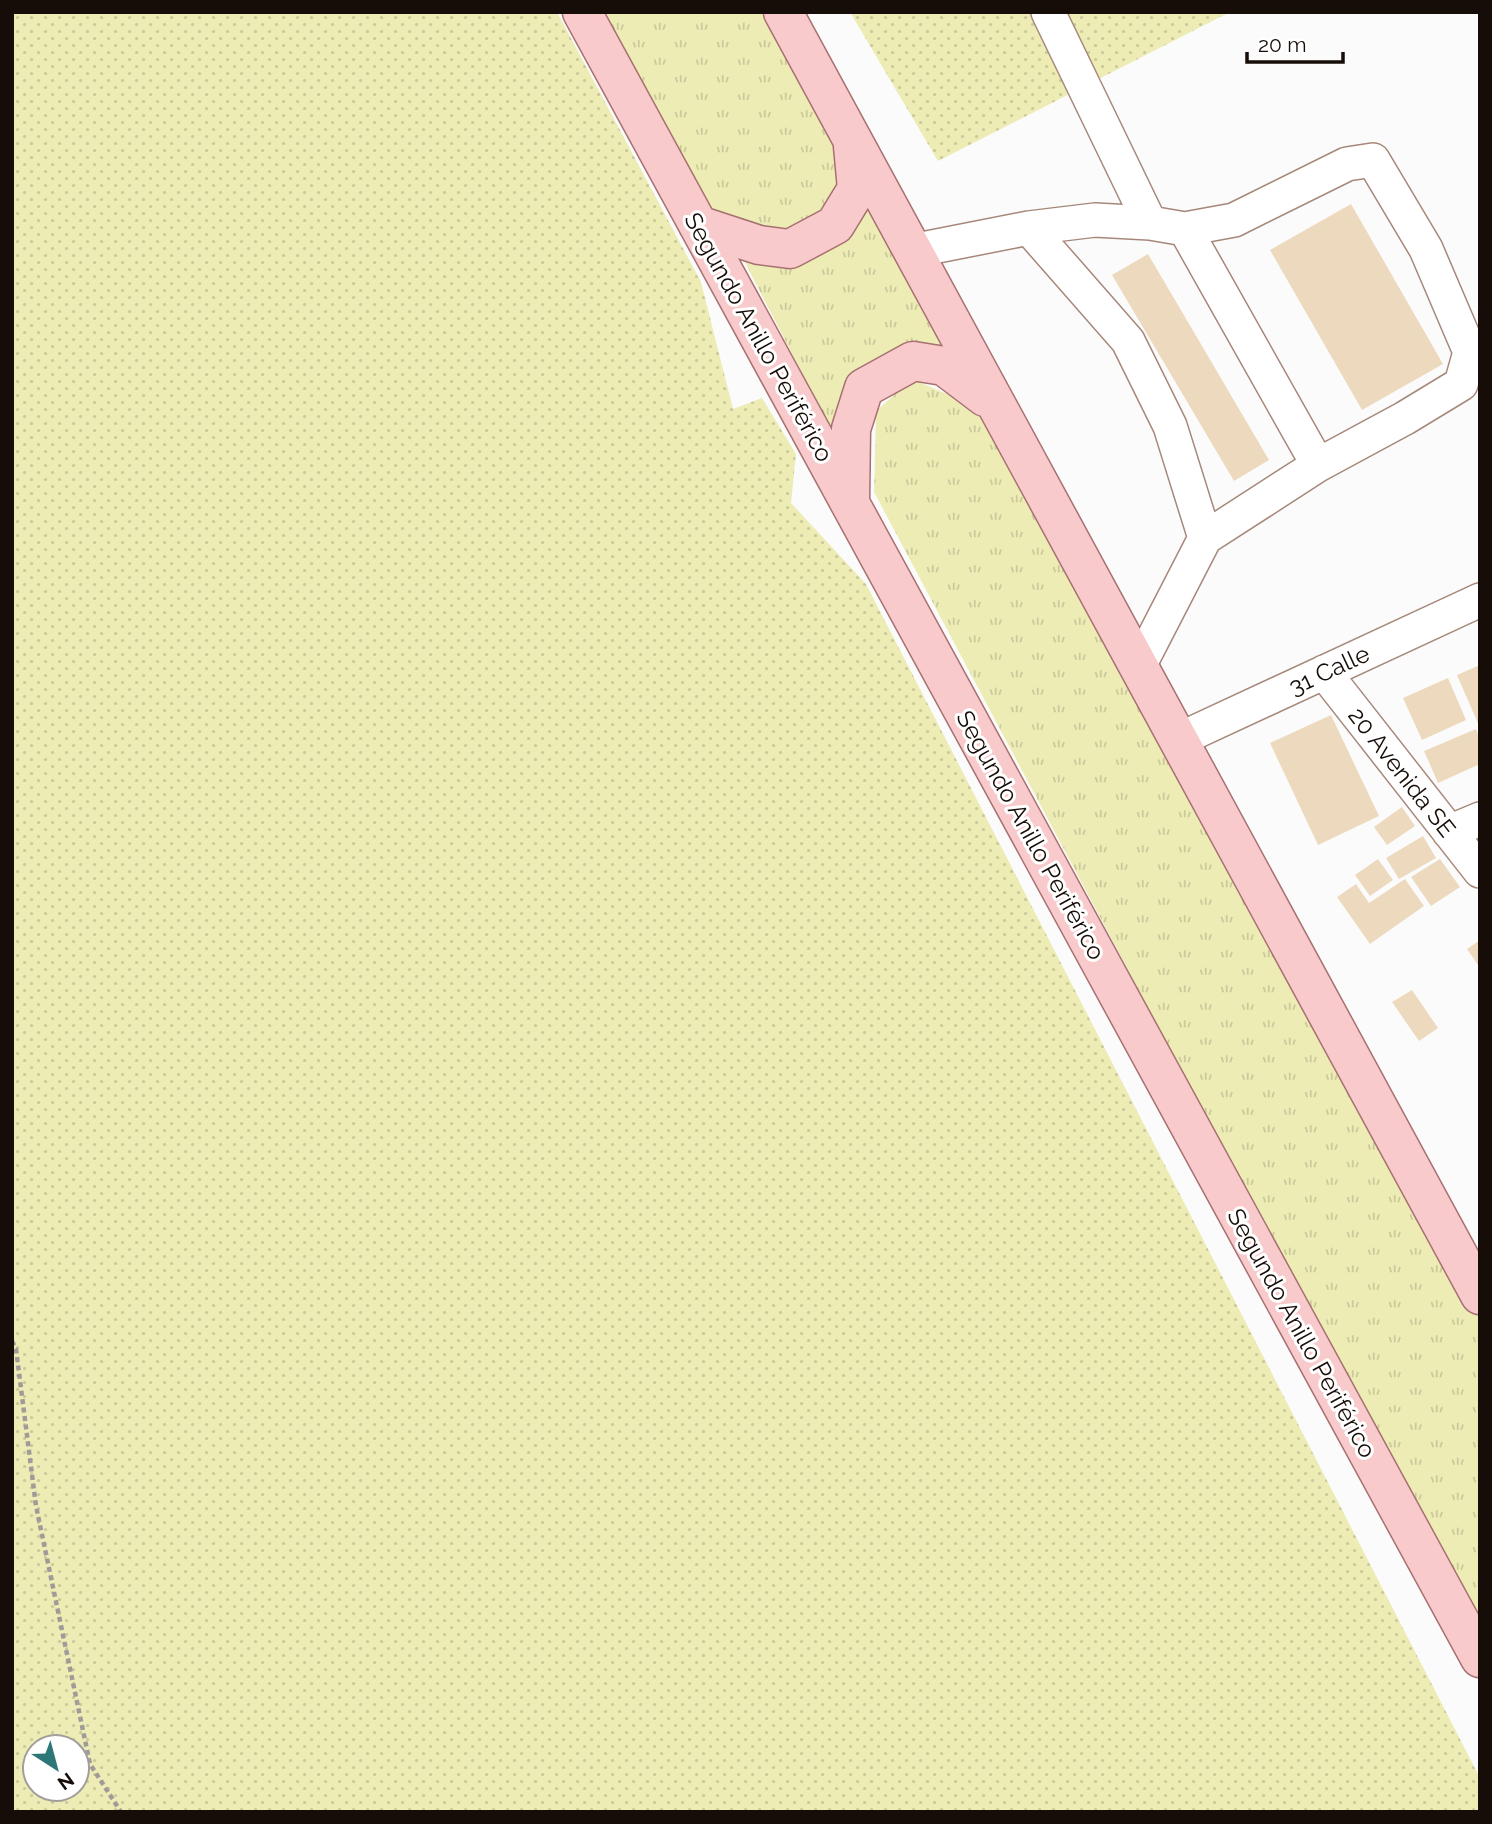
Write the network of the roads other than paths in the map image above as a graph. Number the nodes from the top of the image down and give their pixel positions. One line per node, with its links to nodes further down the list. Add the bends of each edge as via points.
1 (582, 12): 6 (main road, Segundo Anillo Periférico)
2 (783, 12): 4 (main road)
3 (1048, 12): 5 (street)
4 (853, 141): 6 (main road, via 857,189 835,225 790,249 759,245); 9 (main road)
5 (1150, 223): 7 (street, via 1095,220); 8 (street)
6 (698, 225): 12 (main road, Segundo Anillo Periférico)
7 (1029, 228): 9 (street); 13 (street, via 1128,341 1170,426)
8 (1185, 229): 11 (street); 11 (street, via 1234,220 1347,164 1373,160 1426,248 1470,352 1461,384)
9 (912, 251): 10 (main road)
10 (995, 404): 12 (main road, via 944,366 913,361 864,388 851,429); 15 (main road)
11 (1318, 465): 13 (street)
12 (850, 503): 22 (main road, Segundo Anillo Periférico)
13 (1205, 538): 15 (street)
14 (1480, 600): 16 (street, 31 Calle)
15 (1139, 668): 17 (main road)
16 (1324, 672): 17 (street, 31 Calle); 19 (street, 20 Avenida SE)
17 (1178, 740): 21 (main road)
18 (1480, 819): 19 (street)
19 (1449, 832): 20 (street, 20 Avenida SE)
20 (1480, 871)
21 (1480, 1295)
22 (1480, 1658)

